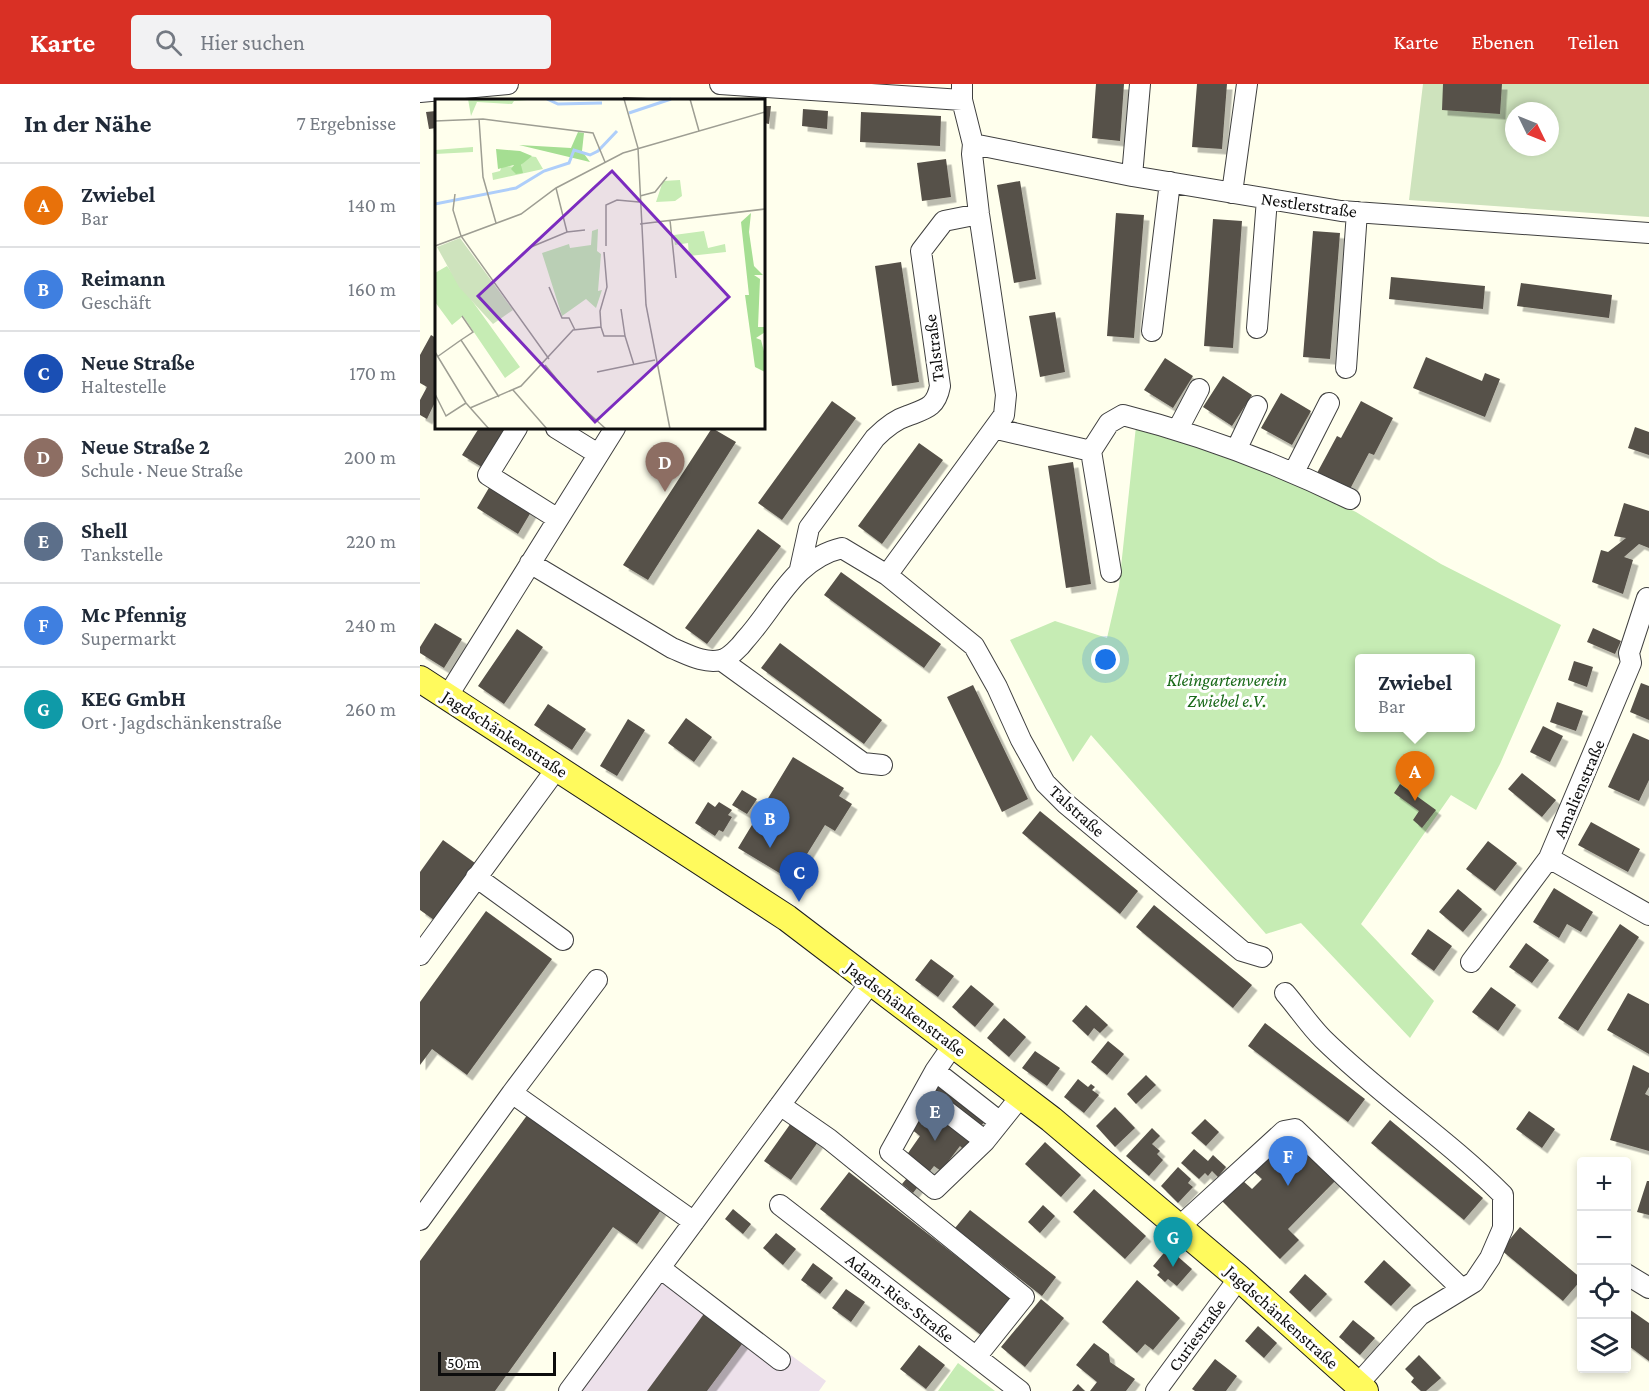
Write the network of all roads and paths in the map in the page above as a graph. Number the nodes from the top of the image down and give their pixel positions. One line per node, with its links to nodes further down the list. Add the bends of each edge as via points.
1 (508, 84): 5 (street)
2 (720, 84): 6 (street)
3 (1140, 84): 8 (street)
4 (1247, 84): 10 (street)
5 (420, 92)
6 (962, 92): 7 (street)
7 (973, 144): 8 (street, Nestlerstraße); 13 (street)
8 (1132, 176): 9 (street, Nestlerstraße)
9 (1170, 182): 10 (street, Nestlerstraße); 16 (street)
10 (1232, 194): 11 (street, Nestlerstraße)
11 (1267, 199): 12 (street, Nestlerstraße); 15 (street)
12 (1357, 212): 14 (street, Nestlerstraße); 17 (street)
13 (979, 214): 24 (street, via 1006,395 1004,415); 33 (street, Talstraße, via 944,220 921,251 940,386 938,396 932,407 906,416 875,438 809,528)
14 (1649, 233)
15 (1257, 328)
16 (1152, 331)
17 (1346, 368)
18 (1199, 389): 25 (street)
19 (1329, 403): 29 (street)
20 (1257, 406): 26 (street)
21 (517, 429): 31 (street, via 488,475)
22 (558, 429): 28 (street)
23 (614, 429): 28 (street)
24 (997, 429): 27 (street); 35 (street)
25 (1178, 429): 26 (street); 27 (street, via 1123,415 1108,423)
26 (1237, 448): 29 (street)
27 (1091, 451): 34 (street)
28 (598, 454): 31 (street)
29 (1294, 472): 30 (street)
30 (1350, 499)
31 (558, 519): 32 (street)
32 (530, 563): 37 (street, via 672,648 697,659); 39 (street)
33 (800, 568): 35 (street, Talstraße, via 825,552 842,548); 37 (street, Talstraße, via 759,625 740,647)
34 (1112, 572)
35 (887, 575): 47 (street, Talstraße, via 974,646 1036,766 1065,803 1242,951)
36 (1647, 598): 42 (street, Amalienstraße, via 1629,653 1631,663)
37 (721, 660): 40 (street, via 863,763)
38 (420, 679): 39 (main road, Jagdschänkenstraße)
39 (447, 697): 41 (main road, Jagdschänkenstraße)
40 (882, 765)
41 (557, 768): 43 (street); 50 (main road, Jagdschänkenstraße, via 756,896)
42 (1550, 858): 44 (street); 48 (street, Amalienstraße)
43 (476, 877): 45 (street); 46 (street)
44 (1649, 915)
45 (563, 940)
46 (422, 949)
47 (1262, 957)
48 (1472, 962)
49 (597, 980): 54 (street)
50 (871, 982): 52 (main road, Jagdschänkenstraße); 56 (street)
51 (1285, 993): 66 (street, Jagdschänkenstraße, via 1323,1038 1470,1162 1503,1195 1503,1228 1490,1258 1474,1282)
52 (953, 1045): 53 (street); 55 (main road, Jagdschänkenstraße)
53 (929, 1082): 57 (street); 57 (street, via 890,1152 935,1189)
54 (512, 1093): 59 (street); 60 (street)
55 (1021, 1096): 57 (street); 61 (main road, Jagdschänkenstraße)
56 (780, 1105): 60 (street); 67 (street, via 829,1139 1024,1297)
57 (992, 1131)
58 (780, 1205): 67 (street, Adam-Ries-Straße)
59 (420, 1220)
60 (694, 1222): 62 (street)
61 (1179, 1227): 64 (main road, Jagdschänkenstraße); 66 (street, via 1284,1131 1295,1129)
62 (660, 1268): 68 (street); 70 (street)
63 (1631, 1277): 65 (street)
64 (1239, 1278): 69 (main road, Jagdschänkenstraße); 72 (street, Curiestraße)
65 (1649, 1288)
66 (1462, 1289): 69 (street, Jagdschänkenstraße, via 1419,1315)
67 (976, 1357): 71 (street, Adam-Ries-Straße)
68 (780, 1360)
69 (1361, 1388)
70 (569, 1391)
71 (1020, 1391)
72 (1156, 1391)

